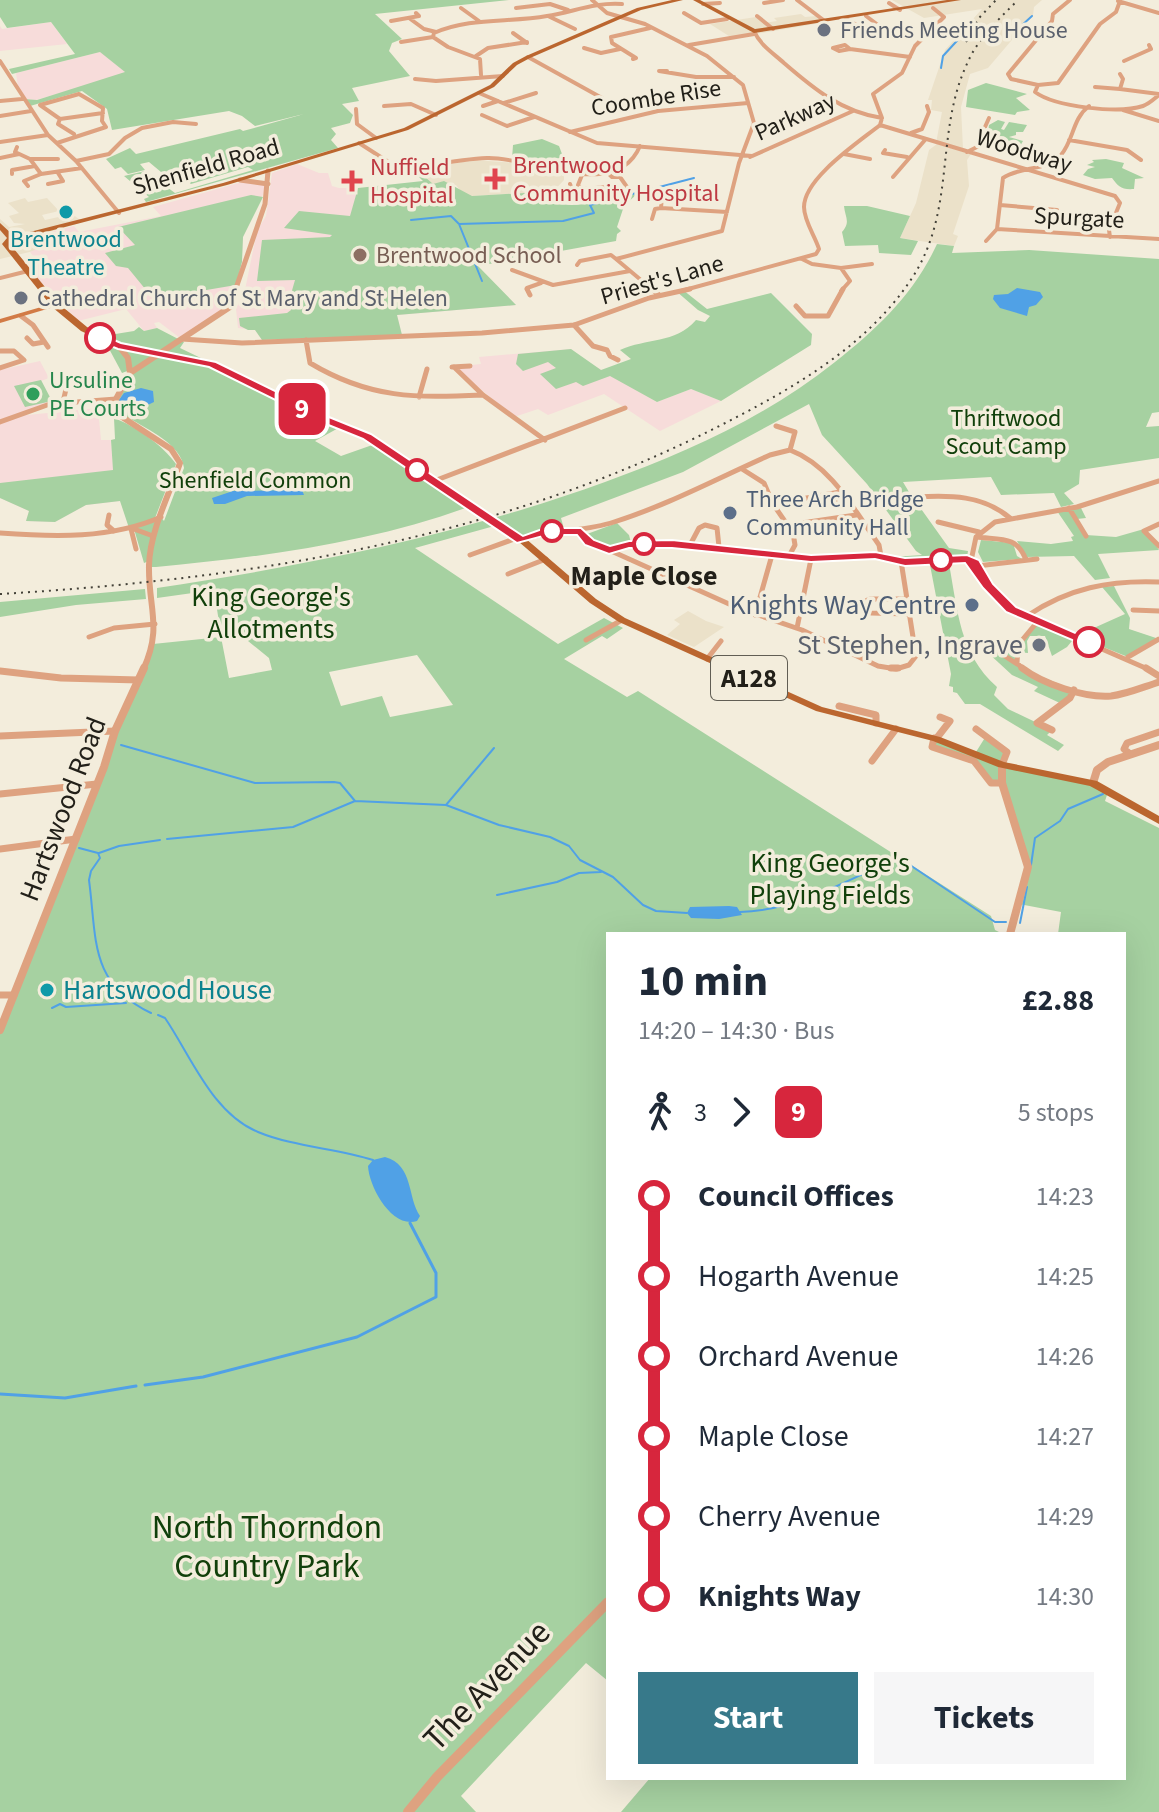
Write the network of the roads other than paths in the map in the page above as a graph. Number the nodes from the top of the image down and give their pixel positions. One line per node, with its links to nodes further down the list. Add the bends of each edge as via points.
1 (592, 0): 14 (street)
2 (680, 0): 27 (main road, Shenfield Road)
3 (783, 0): 11 (street)
4 (797, 0): 32 (street)
5 (958, 0): 7 (main road)
6 (1070, 0): 57 (street, via 1053,14 1008,74 1015,81)
7 (947, 1): 15 (main road)
8 (1118, 1): 21 (street); 57 (street, via 1116,12 1100,24 1058,83)
9 (699, 2): 10 (street); 28 (main road)
10 (720, 3)
11 (764, 3)
12 (889, 3): 19 (street)
13 (622, 4): 14 (street)
14 (596, 5): 18 (street); 27 (street)
15 (934, 6): 19 (main road); 47 (street, via 944,16)
16 (461, 8): 31 (street)
17 (516, 8): 18 (street, via 550,4)
18 (568, 10): 23 (street)
19 (900, 10): 25 (main road)
20 (684, 13): 28 (street, via 701,23)
21 (1159, 13)
22 (418, 15): 26 (street)
23 (548, 16): 31 (street); 34 (street)
24 (757, 16): 35 (street)
25 (866, 16): 29 (main road); 29 (street, via 878,25 862,28)
26 (409, 18): 30 (street); 38 (street)
27 (620, 18): 33 (street); 46 (main road, Shenfield Road)
28 (727, 19): 37 (main road)
29 (846, 19): 32 (main road)
30 (391, 21)
31 (479, 22): 38 (street)
32 (826, 22): 35 (main road)
33 (651, 27): 40 (street); 42 (street, via 611,37)
34 (575, 29)
35 (773, 29): 37 (main road)
36 (513, 33): 45 (street, via 527,43 488,48)
37 (754, 33): 40 (street); 76 (street, via 815,90)
38 (435, 35): 39 (street); 45 (street, via 448,47)
39 (404, 41)
40 (686, 45): 55 (street)
41 (585, 49): 42 (street)
42 (620, 49): 48 (street)
43 (850, 49): 47 (street)
44 (1159, 50): 50 (street, via 1150,47)
45 (476, 56): 53 (street)
46 (528, 57): 54 (main road, Shenfield Road); 63 (street)
47 (910, 57): 83 (street, via 902,73 873,94)
48 (636, 59)
49 (0, 61): 64 (street)
50 (1124, 61)
51 (667, 71): 55 (street)
52 (1120, 74): 59 (street)
53 (481, 75): 54 (street); 56 (street)
54 (503, 76): 60 (main road, Shenfield Road)
55 (734, 77): 67 (street, via 743,85)
56 (415, 79)
57 (1038, 85): 70 (street, via 1035,92 1041,99)
58 (1095, 87): 59 (street)
59 (1120, 89): 62 (street)
60 (479, 93): 66 (street, Parkway); 78 (main road, Shenfield Road)
61 (536, 93): 66 (street)
62 (1159, 95): 71 (street)
63 (602, 98)
64 (22, 99): 65 (street); 75 (street)
65 (0, 101)
66 (501, 102): 69 (street); 82 (street, Parkway)
67 (748, 103): 89 (street, Coombe Rise, via 685,106); 105 (street, via 754,123)
68 (384, 106): 78 (street, via 411,104)
69 (483, 106)
70 (1084, 107): 73 (street); 95 (street)
71 (1141, 107): 73 (street); 81 (street)
72 (926, 108): 91 (street, via 922,129)
73 (1117, 108): 81 (street)
74 (356, 109): 93 (street, via 357,124)
75 (31, 111): 80 (street); 92 (street)
76 (853, 111): 83 (street); 106 (street, Parkway)
77 (103, 113): 84 (street); 84 (street, via 79,94 40,105); 97 (street, via 105,128)
78 (436, 115): 93 (main road, Shenfield Road)
79 (482, 115): 82 (street, via 502,128)
80 (0, 116)
81 (1146, 116): 86 (street)
82 (534, 117): 89 (street, Parkway)
83 (882, 118): 88 (street)
84 (60, 119): 90 (street, via 58,124)
85 (976, 120): 102 (street, via 988,120 985,143)
86 (1159, 121)
87 (196, 124): 113 (street, via 142,128 109,154)
88 (880, 125): 91 (street, Woodway); 104 (street)
89 (570, 132): 99 (street, Parkway, via 597,143)
90 (74, 134)
91 (909, 134): 94 (street, Woodway)
92 (48, 135): 96 (street); 97 (street)
93 (376, 138): 98 (main road, Shenfield Road)
94 (925, 140): 102 (street, Woodway); 107 (street)
95 (1069, 140): 112 (street, via 1127,150); 117 (street, via 1055,160)
96 (0, 142)
97 (57, 143): 113 (street)
98 (359, 143): 118 (main road, Shenfield Road); 123 (street, via 406,170 488,158)
99 (640, 146): 105 (street, Parkway); 119 (street, via 629,163)
100 (17, 147): 103 (street)
101 (885, 150): 107 (street)
102 (967, 152): 117 (street, Woodway)
103 (19, 154): 108 (street); 109 (street)
104 (844, 154): 111 (street); 147 (street, via 805,197 805,216 819,249)
105 (741, 155): 106 (street, Parkway); 114 (street)
106 (752, 156): 114 (street, Parkway)
107 (907, 157): 124 (street)
108 (0, 158)
109 (30, 159): 110 (street); 115 (street)
110 (58, 159)
111 (870, 159)
112 (1141, 160)
113 (76, 161): 116 (street)
114 (739, 163): 137 (street)
115 (35, 166): 121 (street); 122 (street)
116 (82, 168): 120 (street); 138 (street)
117 (1017, 168): 134 (street, via 1001,182); 142 (street, Woodway, via 1118,199)
118 (268, 171): 125 (main road, Shenfield Road); 127 (street)
119 (607, 172): 123 (street); 131 (street)
120 (58, 173): 122 (street); 126 (street, via 63,181)
121 (12, 174)
122 (41, 174): 129 (street, via 24,181)
123 (582, 175): 132 (street)
124 (893, 177)
125 (240, 180): 127 (street); 138 (main road, Shenfield Road)
126 (48, 184)
127 (268, 184): 166 (street, via 230,307)
128 (570, 184): 132 (street, via 574,195 583,195)
129 (28, 186)
130 (608, 187): 132 (street)
131 (627, 187)
132 (581, 189)
133 (662, 195): 135 (street)
134 (1000, 205): 136 (street); 140 (street)
135 (661, 208): 137 (street); 139 (street, via 655,209)
136 (1057, 210)
137 (727, 212): 146 (street, via 720,232)
138 (119, 213): 141 (main road, Shenfield Road, via 46,231)
139 (652, 219)
140 (997, 229): 142 (street, Spurgate); 144 (street)
141 (11, 233): 145 (main road, Shenfield Road)
142 (1110, 237): 143 (street, Spurgate)
143 (1159, 239)
144 (986, 241)
145 (3, 244): 153 (main road, A128)
146 (619, 258): 149 (street, via 611,255); 154 (street)
147 (802, 259): 151 (street); 159 (street, Priest's Lane)
148 (872, 264): 151 (street)
149 (577, 265)
150 (535, 267): 155 (street)
151 (841, 268): 161 (street, via 850,281 830,314 805,316)
152 (512, 270): 155 (street)
153 (28, 271): 156 (street); 160 (main road, A128)
154 (630, 271): 157 (street, via 570,284); 159 (street)
155 (525, 272): 157 (street)
156 (0, 278)
157 (541, 283): 158 (street, via 527,288)
158 (530, 295)
159 (659, 295): 164 (street, Priest's Lane)
160 (55, 305): 162 (main road); 168 (main road, A128, via 78,326)
161 (796, 306)
162 (21, 316): 163 (main road); 165 (street, via 46,344)
163 (0, 321)
164 (574, 325): 167 (street, Priest's Lane); 170 (street, via 593,346)
165 (27, 338)
166 (182, 339): 167 (street, Priest's Lane); 172 (street)
167 (306, 340): 182 (street, via 308,361 322,370 376,395)
168 (118, 345): 172 (main road, A128); 175 (street)
169 (615, 349): 170 (street)
170 (607, 350): 173 (street)
171 (0, 351): 177 (street, via 14,351 24,360)
172 (160, 353): 174 (street); 191 (main road, A128, via 225,369 367,436)
173 (618, 360)
174 (148, 361): 175 (street); 179 (street)
175 (129, 363): 179 (street)
176 (470, 366): 181 (street, via 452,367)
177 (0, 368)
178 (427, 369): 182 (street)
179 (130, 373): 183 (street)
180 (66, 389): 184 (street)
181 (483, 395): 182 (street); 188 (street)
182 (419, 397)
183 (116, 399): 184 (street); 202 (street, Hartswood Road, via 119,415 171,449 180,463)
184 (63, 402): 186 (street)
185 (625, 408): 188 (street)
186 (0, 422)
187 (776, 426): 189 (street, via 795,432)
188 (545, 440): 191 (street)
189 (790, 450): 190 (street); 195 (street, via 813,459)
190 (742, 469): 198 (street, via 764,483); 209 (street, via 629,517)
191 (434, 481): 214 (main road, A128)
192 (1159, 481): 193 (street)
193 (1150, 483): 194 (street); 199 (street)
194 (1159, 491)
195 (842, 495): 197 (street); 198 (street); 201 (street)
196 (916, 497): 203 (street, via 973,500)
197 (832, 501)
198 (773, 504): 206 (street)
199 (1069, 508): 203 (street); 213 (street)
200 (109, 515): 208 (street, via 107,525)
201 (856, 515): 206 (street); 223 (street, via 879,545)
202 (161, 517): 207 (street); 212 (street, Hartswood Road)
203 (1010, 518): 211 (street)
204 (938, 522): 211 (street)
205 (1159, 524): 218 (street, via 1144,531)
206 (788, 525): 222 (street, via 796,541)
207 (133, 529): 208 (street); 212 (street); 217 (street)
208 (114, 531): 210 (street, via 55,539)
209 (581, 531): 214 (street); 219 (street, via 590,542)
210 (0, 533)
211 (978, 535): 227 (street, via 1019,544); 229 (street)
212 (153, 536): 240 (street, Hartswood Road, via 149,567)
213 (1086, 536)
214 (519, 539): 220 (street); 224 (main road, A128)
215 (690, 545): 216 (street); 216 (street, via 699,528 709,525 717,528); 219 (street, via 629,544)
216 (719, 547): 221 (street)
217 (136, 549)
218 (1156, 549)
219 (609, 550): 236 (street)
220 (470, 555)
221 (772, 555): 222 (street); 236 (street)
222 (789, 556): 225 (street)
223 (881, 556): 225 (street); 228 (street)
224 (546, 559): 230 (street); 238 (main road, A128)
225 (811, 559): 241 (street)
226 (1037, 559): 227 (street)
227 (1026, 560): 229 (street)
228 (901, 561): 229 (street); 232 (street)
229 (974, 564): 237 (street, via 1001,602)
230 (508, 574)
231 (1159, 582): 237 (street, via 1082,587)
232 (907, 599): 235 (street); 235 (street, via 870,599 863,607 875,614)
233 (1133, 610): 234 (street)
234 (1159, 611)
235 (909, 614): 241 (street, via 916,656 896,669 878,666)
236 (755, 615): 241 (street)
237 (1027, 616): 239 (street)
238 (622, 620): 244 (street); 248 (main road, A128)
239 (1038, 621): 245 (street); 247 (street)
240 (155, 624): 242 (street); 252 (street, Hartswood Road, via 153,648)
241 (797, 628)
242 (89, 637)
243 (1159, 639): 247 (street)
244 (586, 640)
245 (1019, 640): 249 (street); 249 (street, via 994,649)
246 (721, 641): 248 (street)
247 (1128, 657): 251 (street)
248 (707, 659): 257 (main road, A128, via 819,709)
249 (1017, 664): 254 (street, via 1040,680)
250 (0, 671): 252 (street)
251 (1159, 676)
252 (139, 680): 261 (street, Hartswood Road)
253 (1159, 682): 254 (street, via 1106,696)
254 (1074, 690): 260 (street, via 1037,723)
255 (839, 706): 257 (street, via 876,715)
256 (940, 717): 264 (street, via 950,721)
257 (876, 723): 258 (main road, A128)
258 (896, 729): 264 (main road, A128); 267 (street)
259 (976, 729): 268 (street, via 1007,752)
260 (1052, 730)
261 (115, 731): 263 (street); 271 (street, Hartswood Road)
262 (1159, 732): 266 (street, via 1127,743 1124,749)
263 (0, 736)
264 (935, 738): 268 (main road, A128); 269 (street, via 932,747 982,765 991,783)
265 (1159, 745): 266 (street)
266 (1130, 754): 270 (street, via 1097,770)
267 (872, 761)
268 (1002, 765): 269 (street); 270 (main road, A128)
269 (1002, 783): 276 (street, via 1028,867)
270 (1093, 783): 273 (main road, A128)
271 (97, 784): 272 (street); 274 (street, Hartswood Road)
272 (0, 794)
273 (1159, 821)
274 (76, 839): 275 (street); 278 (street, Hartswood Road)
275 (0, 849)
276 (1011, 932)
277 (0, 995): 278 (street)
278 (14, 995): 279 (street, Hartswood Road)
279 (0, 1030)
280 (606, 1604): 281 (street, The Avenue)
281 (408, 1812)

